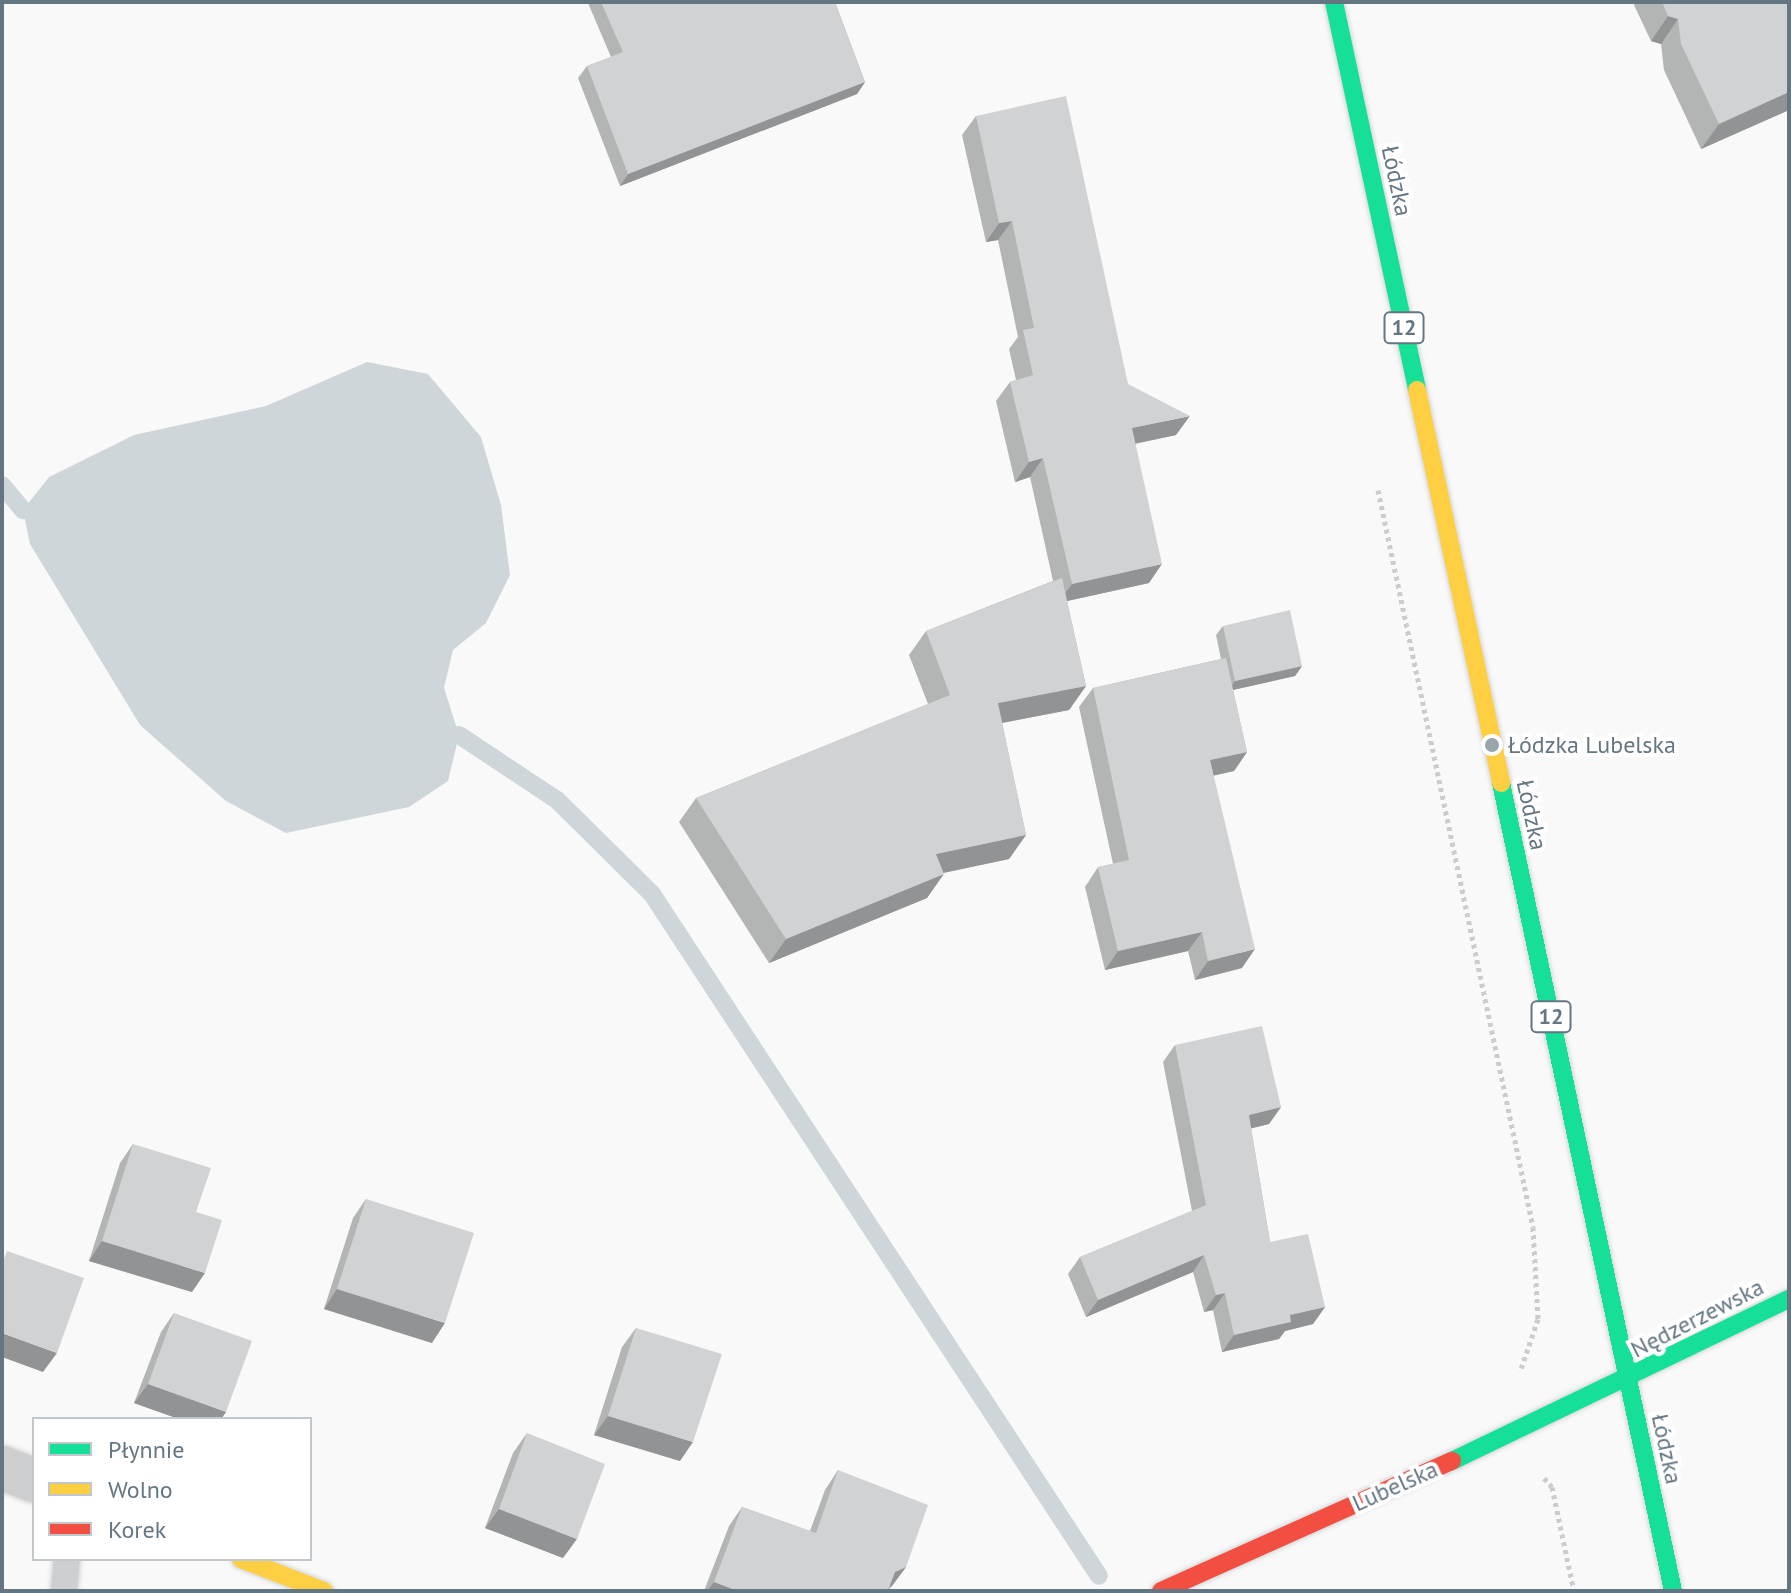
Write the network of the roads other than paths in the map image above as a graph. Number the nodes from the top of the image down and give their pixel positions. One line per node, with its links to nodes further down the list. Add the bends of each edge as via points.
1 (1334, 2): 3 (main road, Łódzka / 12)
2 (1789, 1299): 3 (main road, Nędzerzewska)
3 (1628, 1380): 10 (main road, Lubelska); 11 (main road, Łódzka / 12)
4 (2, 1468): 5 (street)
5 (32, 1479)
6 (67, 1561): 8 (lane)
7 (246, 1561): 9 (main road)
8 (64, 1591)
9 (324, 1591)
10 (1161, 1591)
11 (1673, 1591)

